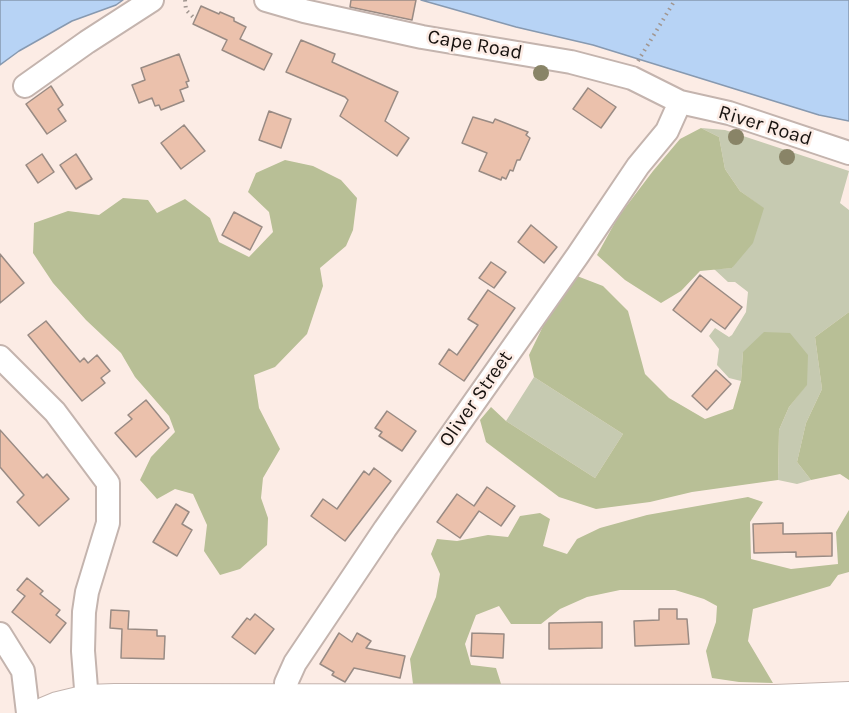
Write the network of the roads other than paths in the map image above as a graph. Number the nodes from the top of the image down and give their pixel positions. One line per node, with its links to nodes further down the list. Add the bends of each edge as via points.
1 (152, 0): 3 (street)
2 (266, 0): 4 (street, Cape Road, via 422,36 571,62 632,78)
3 (25, 86)
4 (680, 102): 5 (street, River Road, via 729,113); 10 (street, Oliver Street, via 667,131 638,166 295,663 286,683)
5 (849, 153)
6 (0, 357): 9 (street, via 56,412 108,483 108,523 84,612)
7 (0, 634): 13 (street, via 23,671)
8 (849, 698): 12 (main road)
9 (87, 701): 10 (main road); 14 (main road)
10 (285, 702): 11 (main road)
11 (400, 707): 12 (main road)
12 (617, 707)
13 (28, 713)
14 (46, 713)

